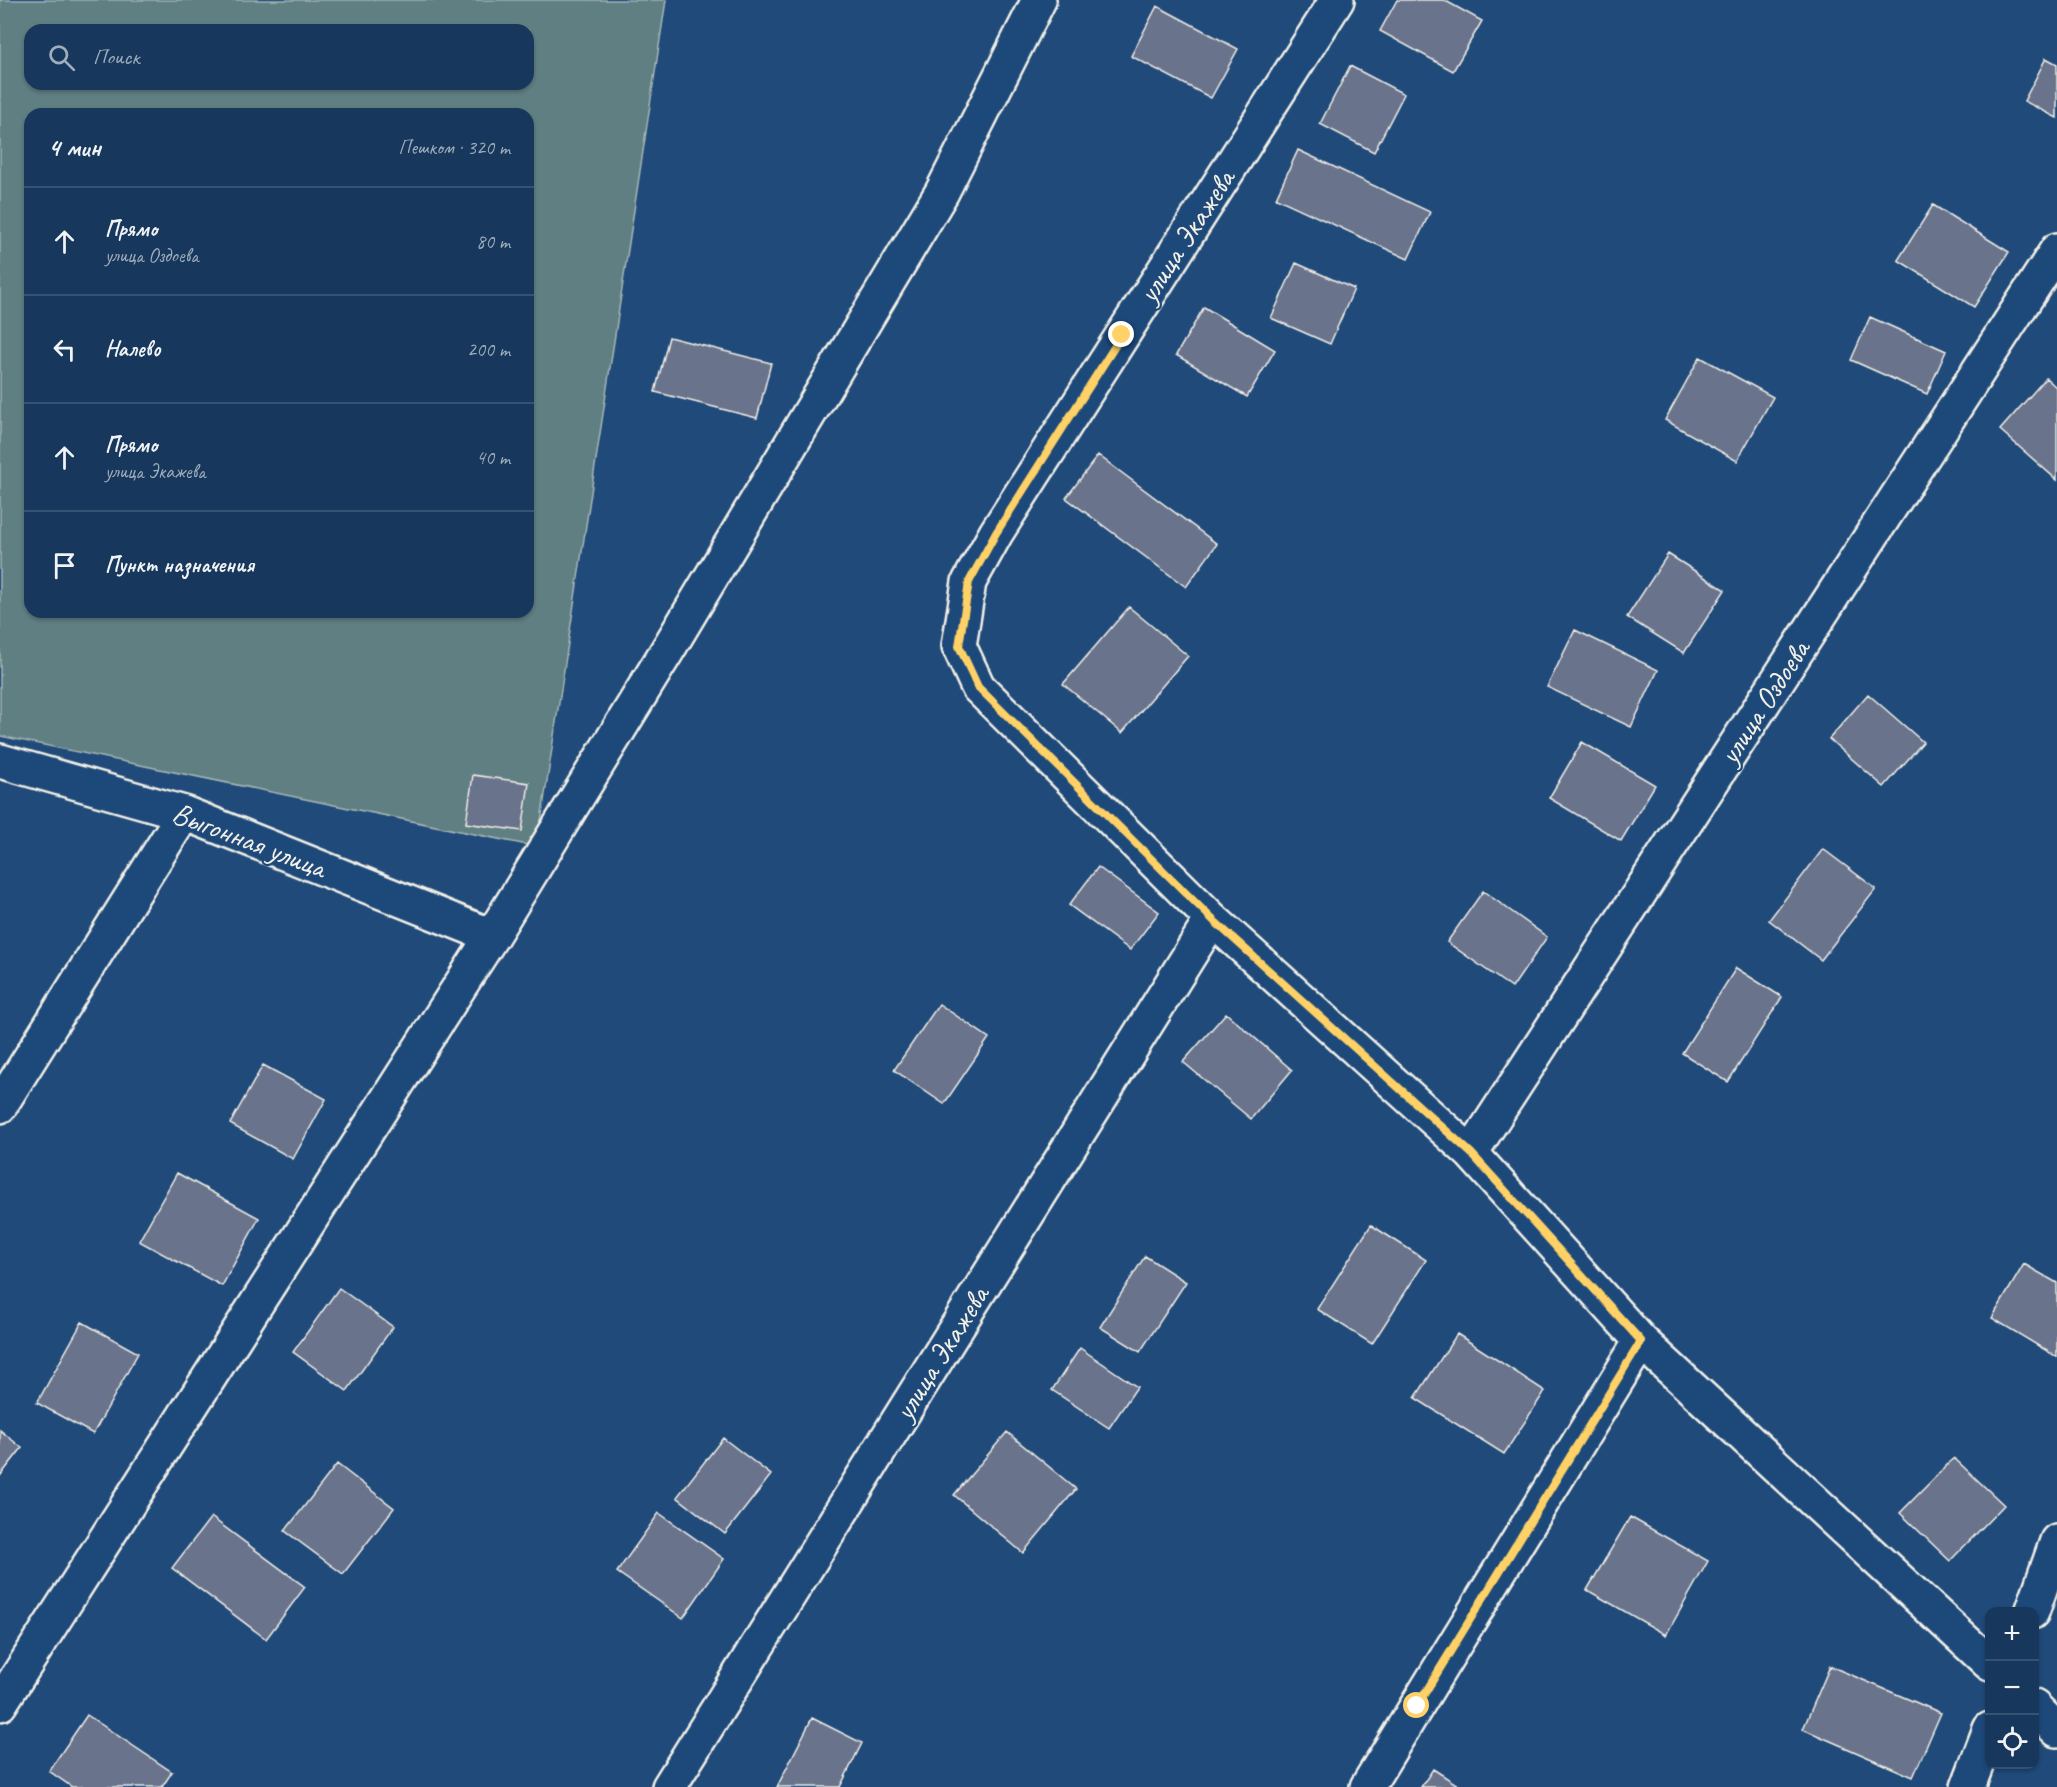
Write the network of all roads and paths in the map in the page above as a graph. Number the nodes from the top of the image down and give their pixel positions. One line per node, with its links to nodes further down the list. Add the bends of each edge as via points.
1 (1039, 0): 7 (street, via 942,192)
2 (1337, 0): 6 (street, улица Экажева, via 996,533 969,582 959,646 978,687)
3 (2057, 250): 9 (street, улица Оздоева)
4 (0, 761): 5 (street, Выгонная улица)
5 (183, 813): 7 (street, Выгонная улица); 8 (street)
6 (1212, 919): 9 (street, улица Экажева); 18 (street, улица Экажева)
7 (492, 936): 14 (street)
8 (0, 1106)
9 (1471, 1153): 10 (street, улица Экажева)
10 (1641, 1341): 13 (street, улица Экажева); 19 (street)
11 (2057, 1541): 12 (street)
12 (2033, 1607)
13 (1986, 1661)
14 (0, 1704)
15 (2039, 1712): 16 (street)
16 (2057, 1730)
17 (1985, 1741): 20 (street)
18 (669, 1787)
19 (1367, 1787)
20 (1968, 1787)

